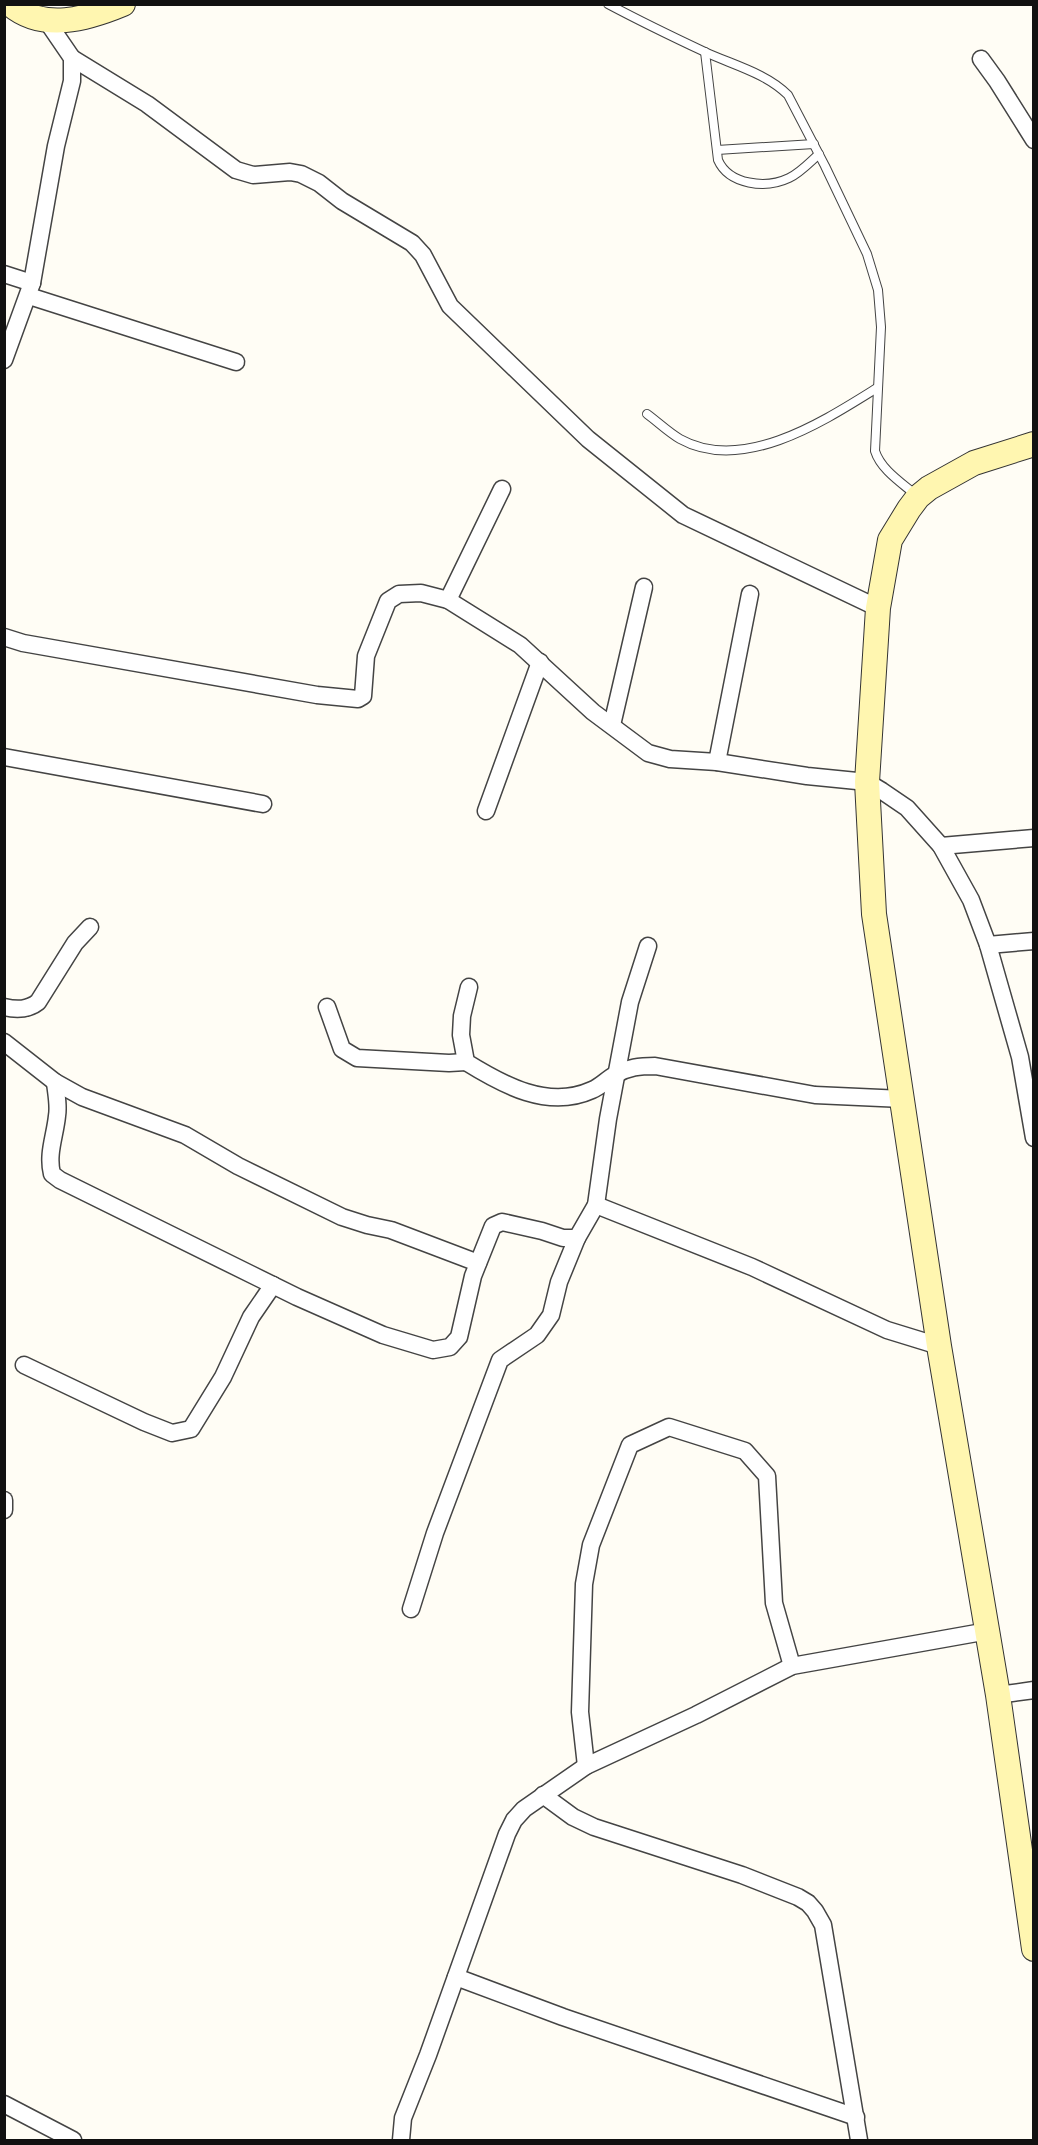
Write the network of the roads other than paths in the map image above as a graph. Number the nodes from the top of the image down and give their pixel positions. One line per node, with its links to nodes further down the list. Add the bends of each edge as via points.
1 (10, 4): 4 (street)
2 (123, 4): 4 (street, via 84,19)
3 (608, 4): 5 (lane)
4 (46, 20): 6 (street)
5 (705, 52): 9 (lane, via 780,87); 10 (lane)
6 (72, 58): 13 (street, via 72,81); 24 (street, via 147,104 236,170 253,175 301,174 412,243 423,255 450,306 588,439 683,515)
7 (981, 59): 8 (street)
8 (1034, 140)
9 (814, 144): 10 (lane); 11 (lane)
10 (717, 150): 11 (lane, via 727,174 754,183 789,178)
11 (819, 154): 16 (lane, via 867,254 878,290 881,327)
12 (4, 274): 13 (street)
13 (30, 289): 14 (street); 15 (street)
14 (4, 360)
15 (236, 362)
16 (877, 388): 17 (lane, via 801,431 761,446 730,451 680,439); 20 (lane, via 874,439 878,459)
17 (647, 414)
18 (1034, 444): 20 (street, via 974,464)
19 (502, 489): 23 (street)
20 (918, 497): 24 (street, via 890,540)
21 (644, 587): 27 (street)
22 (750, 594): 29 (street)
23 (448, 600): 25 (street, via 410,592 388,601 366,656 365,689 358,699 317,695); 26 (street)
24 (878, 608): 30 (street)
25 (4, 637)
26 (540, 662): 27 (street); 32 (street)
27 (612, 725): 29 (street, via 648,753 670,759)
28 (4, 757): 31 (street)
29 (717, 762): 30 (street)
30 (867, 782): 34 (street, via 908,808); 47 (street, via 874,914)
31 (263, 804)
32 (486, 811)
33 (1034, 838): 34 (street)
34 (941, 846): 37 (street, via 971,900)
35 (90, 927): 40 (street, via 75,943 38,1002 21,1010)
36 (1034, 941): 37 (street)
37 (988, 945): 45 (street)
38 (648, 946): 44 (street, via 630,1002)
39 (469, 987): 43 (street, via 461,1035)
40 (4, 1007)
41 (327, 1007): 43 (street, via 342,1049 357,1058)
42 (4, 1042): 46 (street)
43 (466, 1062): 44 (street, via 503,1084 547,1098 594,1090)
44 (616, 1074): 47 (street, via 636,1066 655,1066 815,1095); 49 (street)
45 (1028, 1077): 48 (street)
46 (55, 1082): 51 (street, via 185,1135 342,1217 391,1230); 52 (street, via 58,1112 49,1156 52,1174)
47 (903, 1099): 53 (street)
48 (1034, 1138)
49 (596, 1205): 50 (street); 53 (street, via 753,1267 887,1330)
50 (577, 1238): 51 (street, via 563,1238 502,1221 493,1226); 57 (street, via 550,1315 537,1335 500,1360)
51 (478, 1263): 52 (street, via 459,1337 442,1350 416,1347 383,1335)
52 (273, 1285): 54 (street, via 251,1317 223,1377 190,1429 172,1433 153,1426)
53 (939, 1346): 58 (street)
54 (24, 1365)
55 (4, 1500): 56 (street)
56 (4, 1510)
57 (411, 1609)
58 (988, 1631): 59 (street); 61 (street)
59 (792, 1666): 62 (street); 62 (street, via 774,1603 766,1476 745,1451 669,1427 630,1445 591,1545 585,1584 580,1712)
60 (1034, 1690): 61 (street)
61 (998, 1695): 64 (street)
62 (586, 1766): 63 (street)
63 (543, 1795): 65 (street, via 524,1809 507,1834); 67 (street, via 594,1827 742,1875 808,1903 823,1925)
64 (1034, 1949)
65 (456, 1977): 67 (street); 69 (street, via 403,2118)
66 (4, 2104): 68 (street)
67 (856, 2117): 70 (street)
68 (73, 2140)
69 (401, 2140)
70 (859, 2140)

